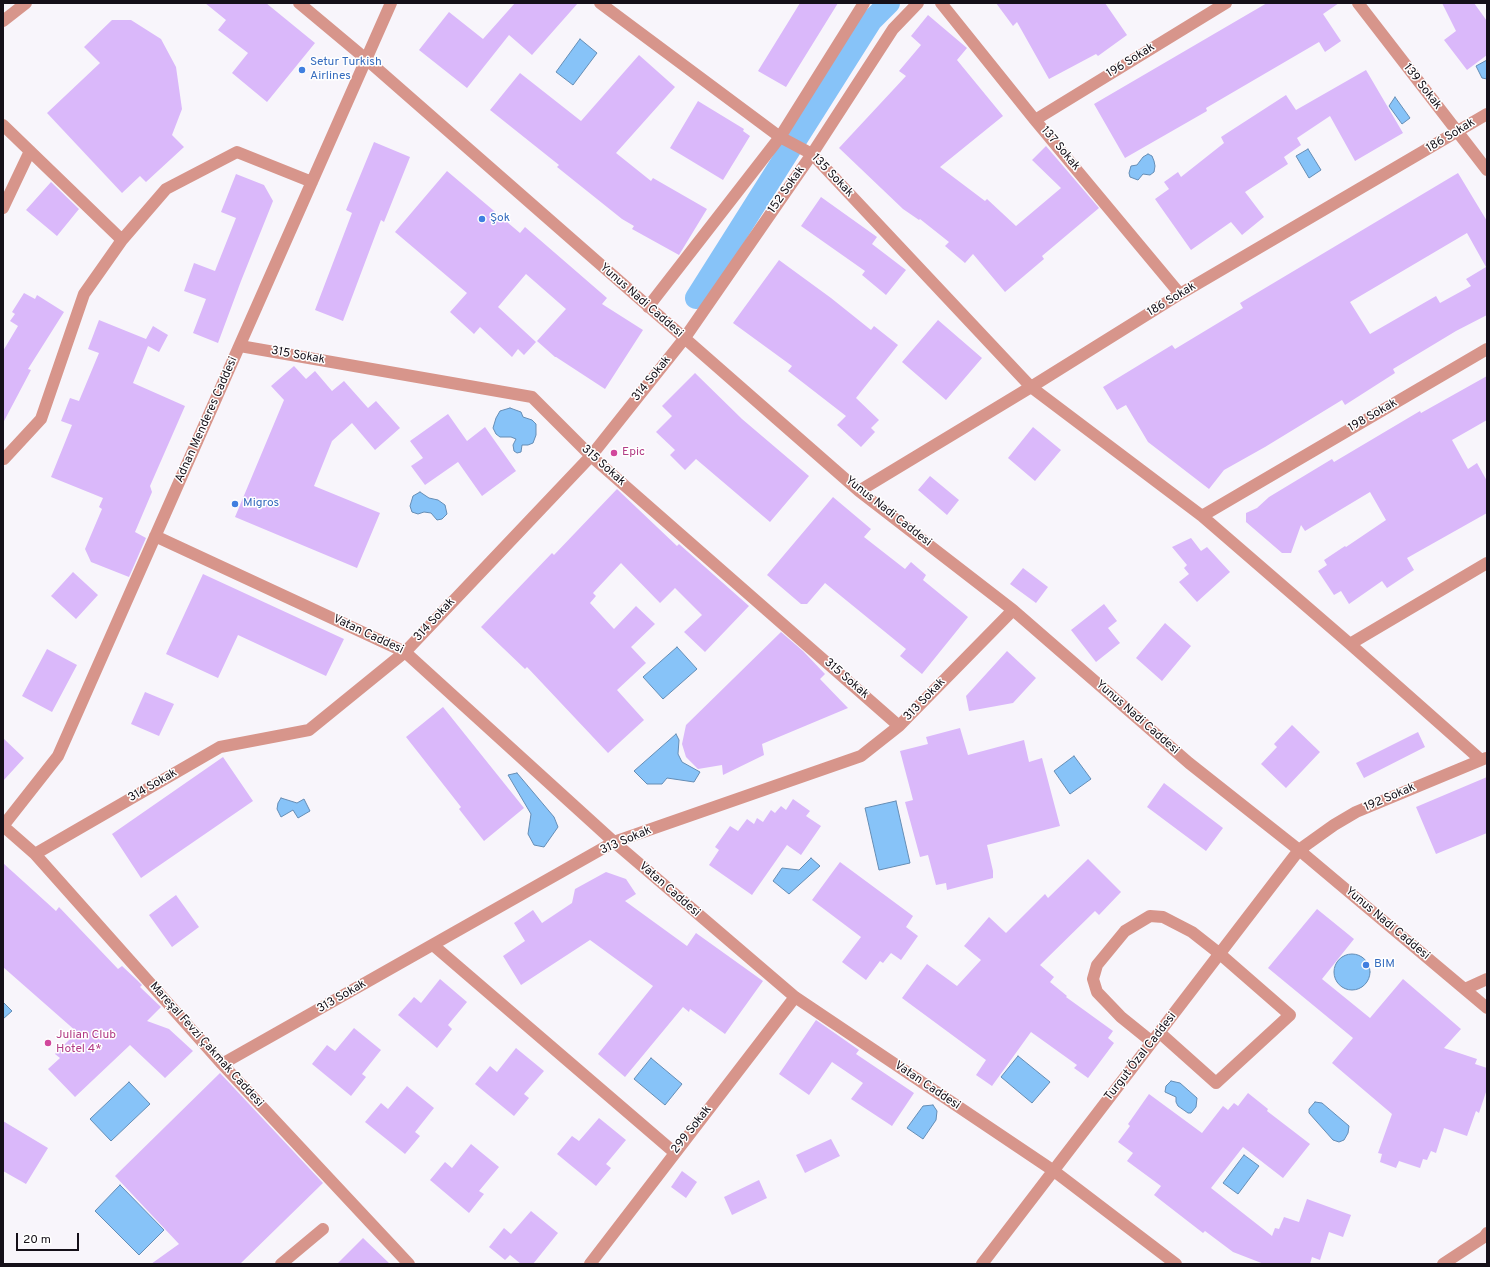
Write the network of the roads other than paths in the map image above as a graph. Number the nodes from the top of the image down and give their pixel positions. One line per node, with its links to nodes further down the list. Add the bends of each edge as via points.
1 (26, 3): 10 (street)
2 (298, 3): 11 (street, Yunus Nadi Caddesi)
3 (392, 3): 11 (street, Adnan Menderes Caddesi)
4 (600, 3): 16 (street, 135 Sokak)
5 (864, 3): 16 (street)
6 (918, 3): 18 (street, 152 Sokak, via 893,29)
7 (941, 3): 13 (street, 137 Sokak)
8 (1226, 3): 13 (street, 196 Sokak)
9 (1358, 3): 15 (street, 139 Sokak)
10 (3, 21)
11 (366, 59): 20 (street, Adnan Menderes Caddesi); 24 (street, Yunus Nadi Caddesi)
12 (1487, 114): 15 (street, 186 Sokak)
13 (1036, 120): 23 (street, 137 Sokak)
14 (3, 125): 17 (street)
15 (1457, 132): 19 (street, 139 Sokak); 23 (street, 186 Sokak)
16 (783, 139): 18 (street, 135 Sokak); 24 (street)
17 (30, 150): 21 (street); 22 (street)
18 (807, 151): 25 (street, 152 Sokak); 28 (street, 135 Sokak)
19 (1487, 170)
20 (312, 182): 22 (street, via 237,152 166,189); 26 (street, Adnan Menderes Caddesi)
21 (3, 208)
22 (122, 240): 30 (street, via 84,294 41,419)
23 (1180, 294): 28 (street, 186 Sokak)
24 (648, 307): 25 (street, Yunus Nadi Caddesi)
25 (684, 339): 29 (street, 314 Sokak); 31 (street, Yunus Nadi Caddesi)
26 (240, 346): 29 (street, 315 Sokak, via 532,397); 33 (street, Adnan Menderes Caddesi)
27 (1487, 349): 32 (street, 198 Sokak)
28 (1031, 387): 31 (street, 186 Sokak); 32 (street, 135 Sokak)
29 (591, 456): 37 (street, 314 Sokak); 38 (street, 315 Sokak)
30 (4, 459)
31 (859, 491): 35 (street, Yunus Nadi Caddesi)
32 (1202, 516): 36 (street, 135 Sokak)
33 (155, 536): 37 (street, Vatan Caddesi); 40 (street, Adnan Menderes Caddesi, via 58,756)
34 (1487, 563): 36 (street)
35 (1013, 610): 38 (street, 313 Sokak); 42 (street, Yunus Nadi Caddesi, via 1189,763)
36 (1350, 644): 39 (street, 135 Sokak)
37 (405, 652): 41 (street, Vatan Caddesi); 43 (street, 314 Sokak, via 309,730 220,747)
38 (899, 726): 41 (street, 313 Sokak, via 861,756)
39 (1484, 759): 42 (street, 192 Sokak, via 1356,812 1334,824)
40 (3, 826): 43 (street, Mareşal Fevzi Çakmak Caddesi)
41 (614, 842): 44 (street, 313 Sokak); 48 (street, Vatan Caddesi)
42 (1299, 850): 45 (street, Turgut Özal Caddesi); 47 (street, Yunus Nadi Caddesi)
43 (36, 854): 51 (street, Mareşal Fevzi Çakmak Caddesi)
44 (433, 945): 51 (street, 313 Sokak); 52 (street)
45 (1220, 954): 50 (street, Turgut Özal Caddesi); 50 (street, via 1186,929 1164,917 1150,916 1125,931 1097,965 1092,980 1097,992 1121,1017); 50 (street, via 1290,1015 1216,1083)
46 (1487, 979): 47 (street)
47 (1465, 989): 49 (street, Yunus Nadi Caddesi)
48 (795, 997): 52 (street, 299 Sokak); 53 (street, Vatan Caddesi)
49 (1487, 1008)
50 (1156, 1037): 53 (street, Turgut Özal Caddesi)
51 (222, 1064): 57 (street, Mareşal Fevzi Çakmak Caddesi)
52 (675, 1153): 58 (street, 299 Sokak)
53 (1054, 1171): 59 (street, Turgut Özal Caddesi); 60 (street, Vatan Caddesi)
54 (324, 1229): 56 (street)
55 (1486, 1237): 61 (street)
56 (281, 1264)
57 (409, 1264)
58 (590, 1264)
59 (982, 1264)
60 (1176, 1264)
61 (1443, 1264)

